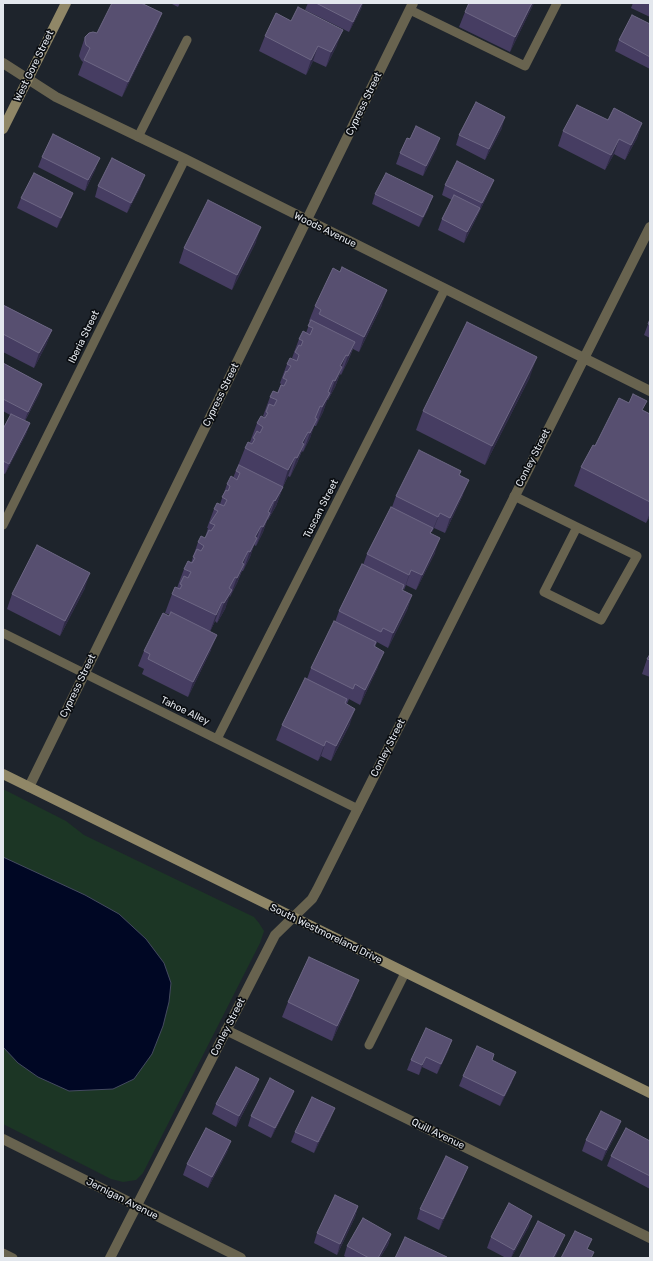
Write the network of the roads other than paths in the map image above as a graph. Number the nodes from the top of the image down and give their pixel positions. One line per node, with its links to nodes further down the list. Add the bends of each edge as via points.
1 (66, 3): 6 (street, West Gore Street)
2 (557, 3): 3 (lane, via 525,66)
3 (411, 6): 10 (street, Cypress Street)
4 (187, 40): 8 (lane)
5 (3, 63): 6 (street, Woods Avenue)
6 (28, 79): 7 (street, West Gore Street); 8 (street, Woods Avenue, via 56,97)
7 (3, 129)
8 (138, 137): 9 (street, Woods Avenue)
9 (185, 160): 10 (street, Woods Avenue); 16 (lane, Iberia Street)
10 (306, 221): 12 (street, Woods Avenue); 19 (street, Cypress Street)
11 (650, 227): 13 (street, Conley Street)
12 (445, 289): 13 (street, Woods Avenue); 20 (lane, Tuscan Street)
13 (584, 357): 14 (street, Woods Avenue); 15 (street, Conley Street)
14 (650, 391)
15 (514, 496): 17 (lane); 23 (street, Conley Street)
16 (3, 525)
17 (577, 527): 17 (lane, via 637,556 601,620 544,592)
18 (3, 633): 19 (lane, Tahoe Alley)
19 (84, 674): 20 (lane, Tahoe Alley); 22 (street, Cypress Street)
20 (217, 739): 23 (lane, Tahoe Alley)
21 (3, 774): 22 (street, South Westmoreland Drive)
22 (29, 787): 24 (street, South Westmoreland Drive)
23 (358, 809): 24 (street, Conley Street, via 312,899)
24 (293, 917): 25 (street, South Westmoreland Drive); 26 (street, Conley Street, via 275,935)
25 (405, 973): 27 (lane); 28 (street, South Westmoreland Drive)
26 (226, 1030): 30 (street, Conley Street); 31 (street, Quill Avenue)
27 (369, 1045)
28 (650, 1091)
29 (3, 1139): 30 (street, Jernigan Avenue)
30 (136, 1206): 34 (street, Conley Street); 35 (street, Jernigan Avenue)
31 (650, 1238)
32 (3, 1253): 33 (lane)
33 (13, 1258)
34 (110, 1258)
35 (241, 1258)

